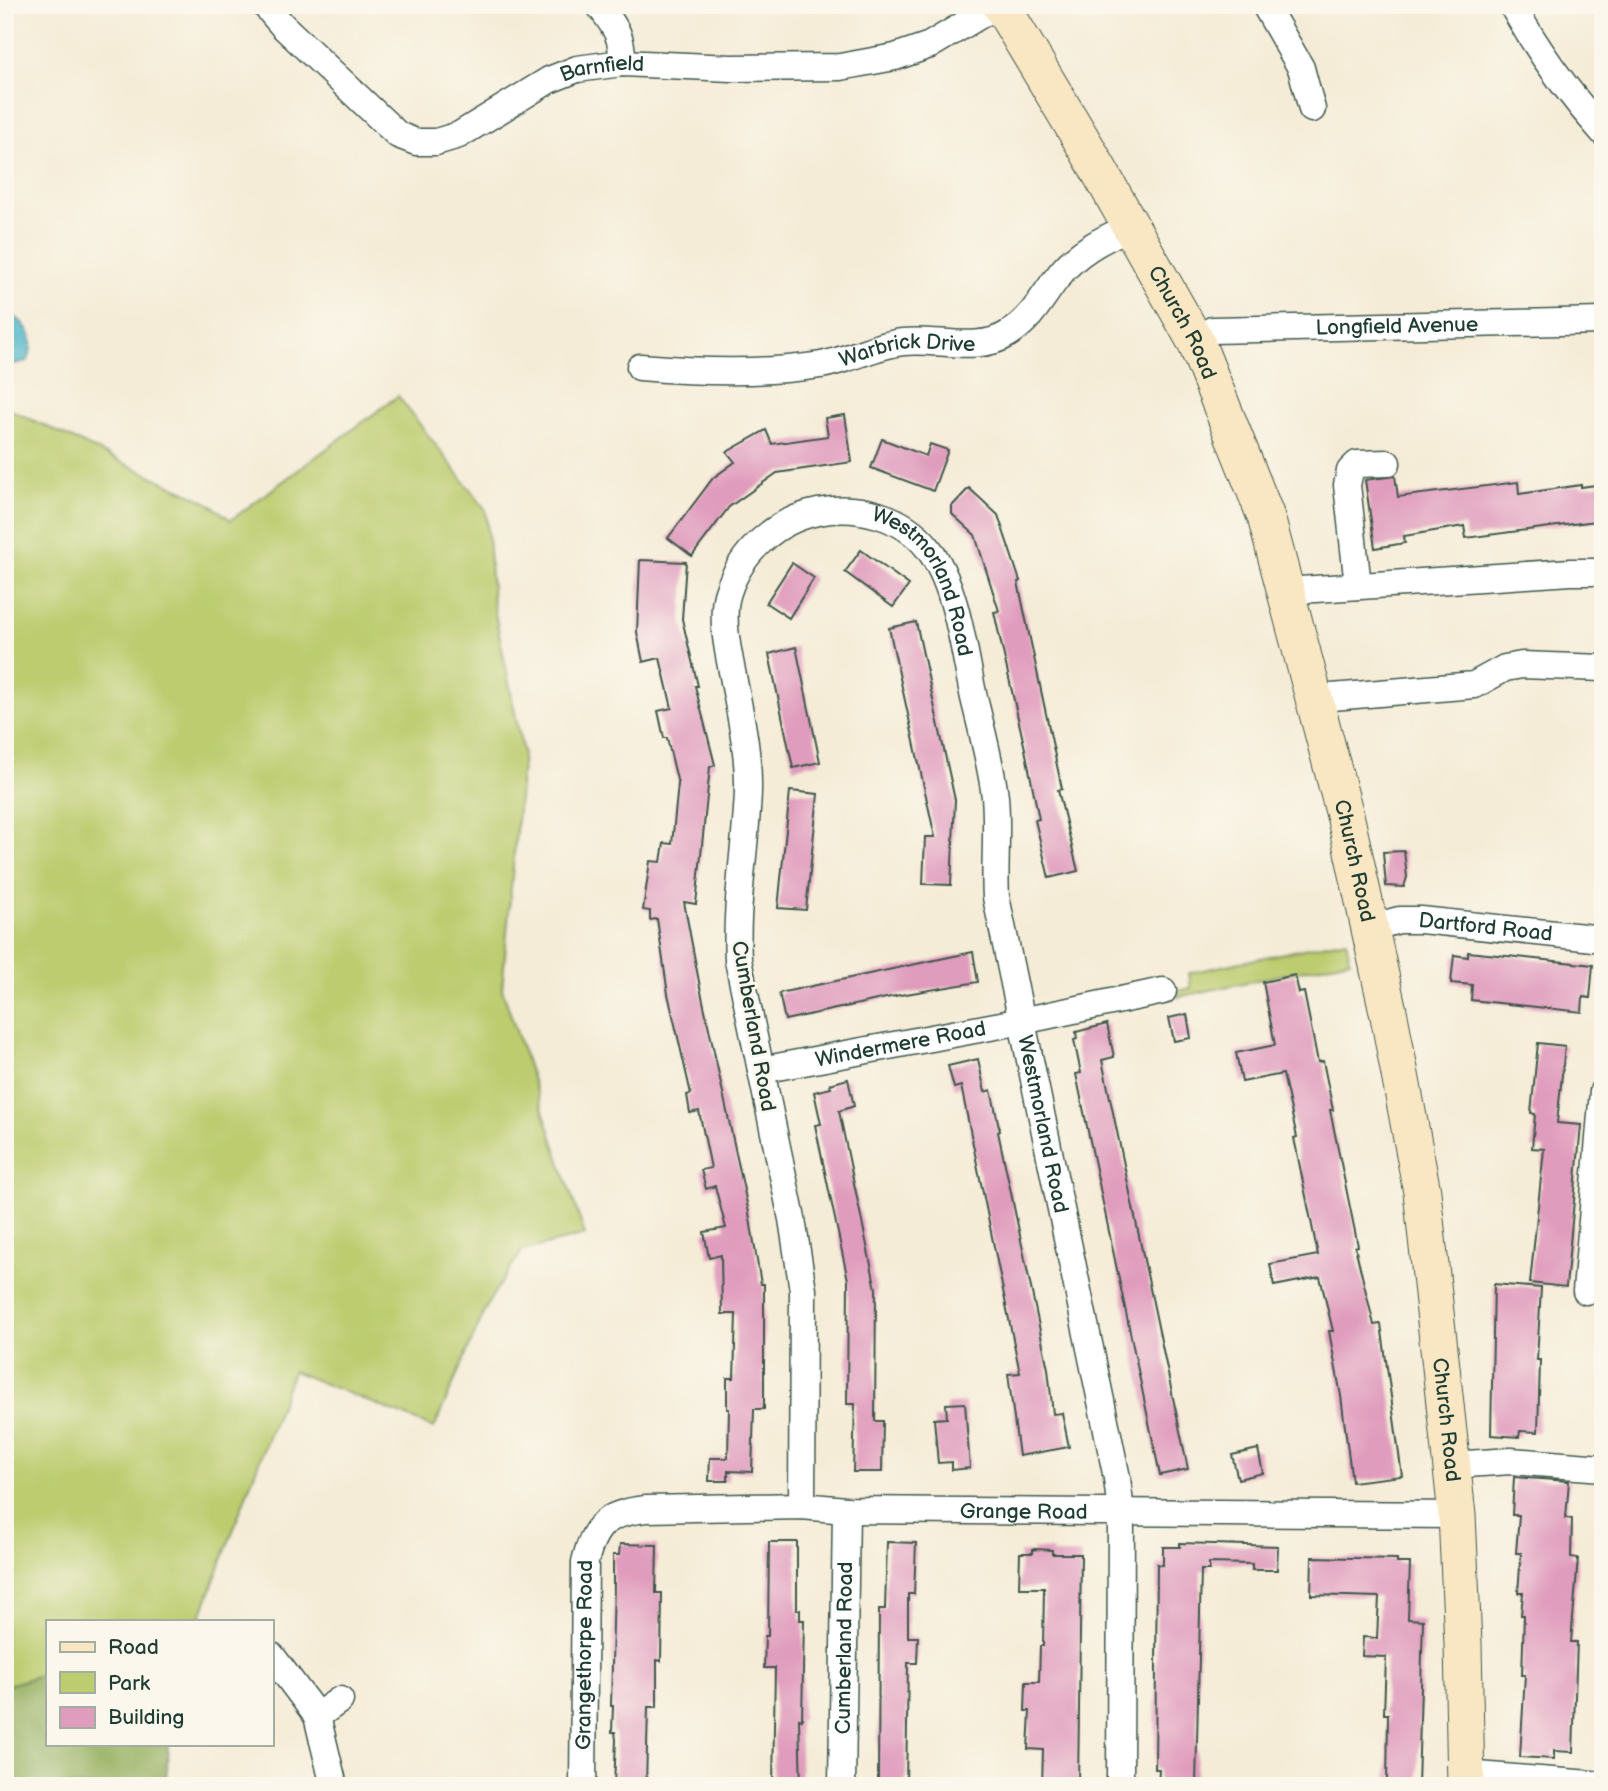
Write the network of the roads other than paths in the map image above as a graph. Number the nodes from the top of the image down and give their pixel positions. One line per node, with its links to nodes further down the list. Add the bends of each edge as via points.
1 (265, 5): 6 (street, Barnfield, via 398,135 416,142 459,135 549,80 577,69)
2 (599, 5): 6 (street, via 617,29 623,45)
3 (999, 5): 6 (street, Barnfield, via 930,45 840,67); 9 (main road, Church Road)
4 (1265, 5): 7 (street, via 1301,68)
5 (1523, 9): 8 (street, via 1545,60)
6 (622, 63)
7 (1312, 109)
8 (1603, 132)
9 (1130, 227): 11 (main road, Church Road); 12 (street, Warbrick Drive, via 1073,259 1022,324 987,343 901,342 821,365 736,373)
10 (1603, 321): 11 (street, Longfield Avenue, via 1212,330)
11 (1196, 342): 17 (main road, Church Road, via 1266,517)
12 (635, 366)
13 (1387, 463): 16 (street, via 1357,464 1350,471 1347,485)
14 (863, 511): 23 (street, Westmorland Road, via 909,528 928,548 950,596 992,778 996,897); 24 (street, Cumberland Road, via 827,510 780,526 755,545 736,571 727,596 726,643 748,764 736,923 738,960)
15 (1603, 572): 16 (street)
16 (1359, 586): 17 (street)
17 (1285, 591): 19 (main road, Church Road)
18 (1603, 667): 19 (street, via 1522,665 1504,668 1474,685)
19 (1315, 702): 20 (main road, Church Road)
20 (1370, 928): 21 (street, Dartford Road, via 1421,920); 28 (main road, Church Road, via 1422,1192)
21 (1603, 939)
22 (1163, 990): 23 (street, Windermere Road)
23 (1022, 1021): 24 (street, Windermere Road); 32 (street, Westmorland Road)
24 (761, 1070): 30 (street, Cumberland Road, via 803,1290)
25 (1603, 1090): 26 (street)
26 (1600, 1144): 27 (street)
27 (1586, 1291)
28 (1452, 1465): 29 (street, via 1511,1461); 33 (main road, Church Road)
29 (1603, 1468)
30 (802, 1506): 31 (street, Grange Road); 34 (street, Grange Road, via 646,1508 624,1511)
31 (846, 1510): 32 (street, Grange Road); 42 (street, Cumberland Road)
32 (1121, 1513): 33 (street, Grange Road); 43 (street, Westmorland Road)
33 (1457, 1515): 38 (main road, Church Road)
34 (598, 1527): 41 (street, Grangethorpe Road, via 585,1562)
35 (273, 1657): 37 (street)
36 (340, 1700): 37 (street)
37 (317, 1716): 40 (street)
38 (1466, 1780): 39 (street)
39 (1603, 1785)
40 (334, 1786)
41 (583, 1786)
42 (842, 1786)
43 (1120, 1786)

